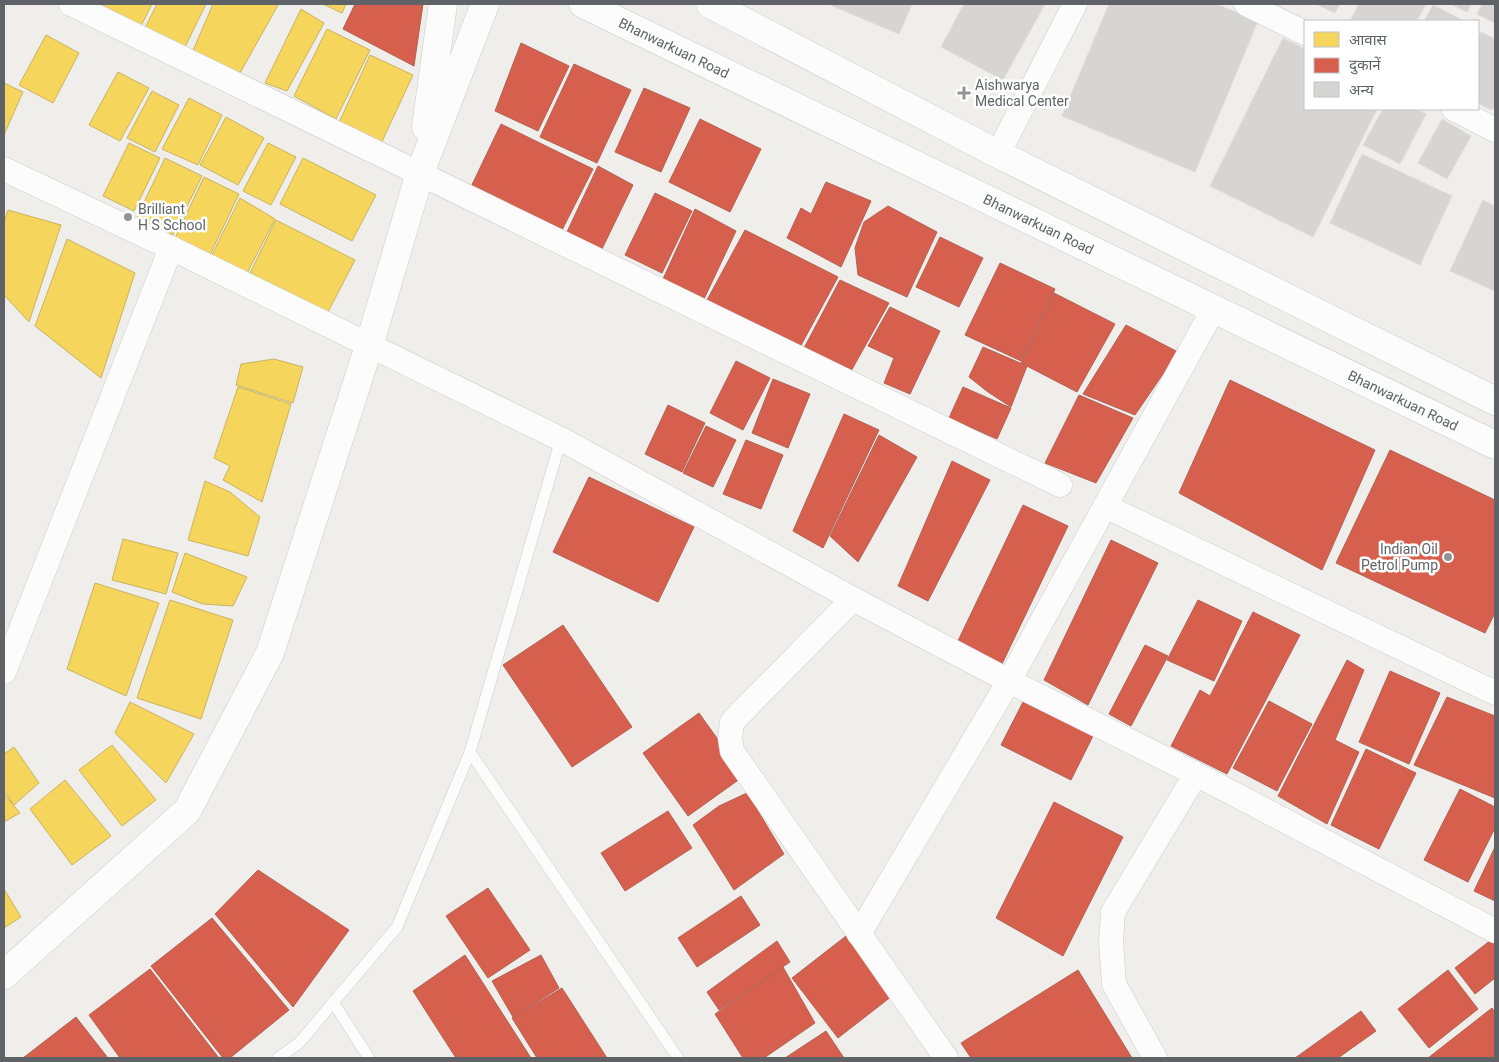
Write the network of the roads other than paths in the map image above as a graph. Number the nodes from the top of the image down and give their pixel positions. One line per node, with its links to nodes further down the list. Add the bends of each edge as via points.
1 (70, 4): 14 (street)
2 (443, 4): 14 (main road)
3 (485, 4): 14 (main road)
4 (582, 4): 16 (main road, Bhanwarkuan Road)
5 (710, 4): 8 (main road)
6 (1075, 4): 12 (street)
7 (1246, 4): 9 (street)
8 (741, 10): 12 (main road)
9 (1304, 33)
10 (1456, 110): 11 (street)
11 (1495, 130)
12 (998, 154): 18 (main road)
13 (4, 169): 15 (street)
14 (420, 173): 17 (main road); 21 (street)
15 (171, 248): 17 (street); 24 (street)
16 (1214, 308): 20 (main road, Bhanwarkuan Road); 22 (street)
17 (369, 346): 19 (street); 31 (main road, via 270,653 188,811)
18 (1495, 401)
19 (561, 439): 23 (street); 27 (lane)
20 (1495, 445)
21 (1060, 485)
22 (1105, 506): 25 (street); 26 (street)
23 (853, 599): 25 (street); 30 (street, via 732,722 730,738 732,751)
24 (4, 672)
25 (1009, 680): 28 (street); 30 (street)
26 (1495, 693)
27 (470, 752): 32 (lane, via 396,927); 35 (lane)
28 (1196, 774): 29 (street); 37 (street, via 1113,912 1114,984)
29 (1495, 931)
30 (859, 934): 36 (street)
31 (4, 975)
32 (333, 1002): 33 (lane, via 299,1043); 34 (lane)
33 (278, 1058)
34 (369, 1058)
35 (678, 1058)
36 (946, 1058)
37 (1155, 1058)

